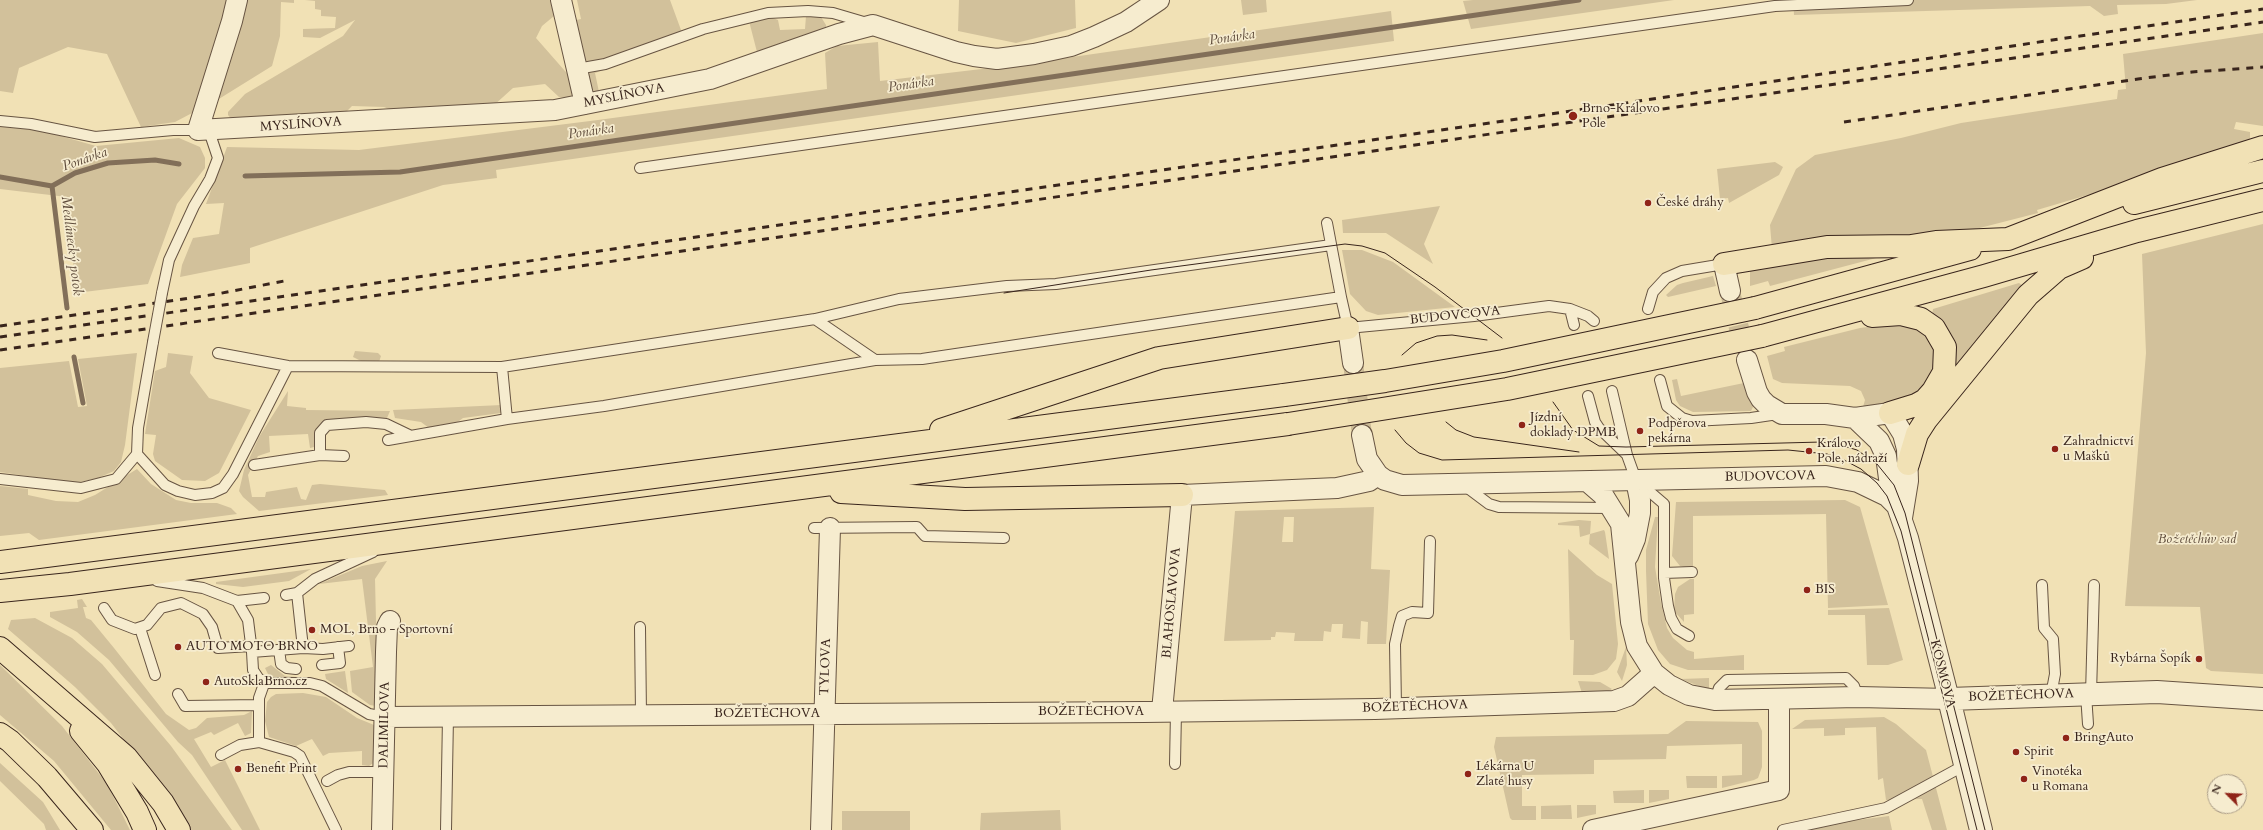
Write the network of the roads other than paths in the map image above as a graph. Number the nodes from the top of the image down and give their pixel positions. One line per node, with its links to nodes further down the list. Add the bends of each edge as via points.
1 (236, 0): 9 (street)
2 (561, 0): 6 (street)
3 (1159, 0): 5 (street, via 1126,22 1071,46 997,59 956,52)
4 (1908, 0): 11 (lane, via 1775,6)
5 (873, 25): 6 (lane, via 833,13 768,13 703,29 605,64); 7 (street, MYSLÍNOVA, via 839,34 710,79)
6 (576, 69): 7 (street)
7 (585, 104): 9 (street, MYSLÍNOVA, via 555,110)
8 (0, 121): 9 (lane, via 31,124 95,137 173,130)
9 (204, 131): 45 (lane, bridge, via 218,158 210,179 168,260 138,428)
10 (2263, 147): 16 (highway, via 2162,179)
11 (640, 168)
12 (2263, 171): 16 (highway, via 2200,185)
13 (2263, 200): 15 (highway)
14 (1327, 223): 17 (lane)
15 (2137, 231): 25 (highway); 49 (highway, via 2059,268 2028,295 1926,420 1917,434)
16 (2008, 239): 18 (highway, via 1936,242 1911,246 1827,247); 44 (highway, bridge, via 1755,308 1503,361 1385,381)
17 (1331, 245): 20 (lane); 23 (lane, via 1056,284 1007,286 899,299)
18 (1724, 264): 19 (street); 22 (lane, via 1682,271 1666,278 1653,292)
19 (1730, 290)
20 (1342, 297): 27 (lane); 29 (lane, via 922,359)
21 (1570, 309): 24 (lane, BUDOVCOVA); 26 (lane); 27 (lane, BUDOVCOVA, via 1549,306)
22 (1648, 309)
23 (816, 319): 29 (lane); 33 (lane)
24 (1594, 321)
25 (1821, 321): 37 (highway, via 1907,315 1929,323 1939,335 1945,359 1944,372 1939,382 1925,400); 56 (highway, bridge, via 1762,336 1507,389 1288,424)
26 (1574, 325)
27 (1348, 328): 31 (street); 44 (highway, via 1159,358)
28 (218, 353): 32 (lane)
29 (875, 360): 40 (lane, via 604,406)
30 (1747, 360): 38 (street, via 1761,399)
31 (1353, 363)
32 (288, 366): 33 (lane); 45 (lane, via 233,474 223,488 212,493 195,495 178,492 165,485)
33 (502, 367): 40 (lane)
34 (1660, 380): 38 (lane, via 1667,406 1682,418 1692,421)
35 (1612, 391): 46 (lane)
36 (1588, 396): 46 (lane, via 1595,422)
37 (1890, 413): 39 (street); 49 (street, via 1903,434)
38 (1782, 414): 39 (street, via 1826,414)
39 (1855, 418): 59 (street, via 1879,441 1884,450 1890,486)
40 (507, 419): 42 (lane)
41 (1362, 435): 51 (street, via 1367,459)
42 (412, 436): 43 (lane); 47 (lane, via 386,424 366,422 327,425 320,433)
43 (388, 440)
44 (891, 447): 64 (highway)
45 (137, 454): 52 (lane, via 116,478 81,488)
46 (1627, 455): 53 (lane)
47 (320, 456): 48 (lane); 50 (lane)
48 (344, 456)
49 (1908, 464): 59 (street, via 1908,481)
50 (254, 465)
51 (1378, 475): 55 (street, BUDOVCOVA, via 1402,485); 57 (street, via 1369,481 1337,488)
52 (0, 479)
53 (1636, 480): 54 (street, BUDOVCOVA); 59 (street, BUDOVCOVA, via 1836,477 1887,496); 65 (street, via 1640,512); 67 (lane, via 1664,504)
54 (1588, 482): 55 (street, BUDOVCOVA); 58 (street, via 1603,495)
55 (1464, 485): 58 (lane, via 1489,504 1499,507)
56 (786, 489): 57 (highway, via 965,499); 62 (highway)
57 (1182, 495): 103 (street, BLAHOSLAVOVA)
58 (1612, 508): 65 (street, via 1622,530)
59 (1899, 512): 98 (street, KOSMOVA)
60 (822, 528): 61 (lane, via 917,527 926,536); 104 (street, TYLOVA)
61 (1004, 538)
62 (402, 540): 68 (highway); 72 (lane, via 321,575)
63 (1430, 540): 102 (lane, via 1428,612 1412,612 1402,616 1399,626 1396,644)
64 (0, 562)
65 (1626, 562): 89 (street, via 1633,634 1640,654)
66 (1692, 572): 67 (lane)
67 (1664, 573): 80 (lane, via 1671,618 1677,629)
68 (125, 576): 71 (highway); 75 (lane, via 195,586)
69 (2042, 585): 95 (lane, via 2044,628 2053,639 2055,674)
70 (2094, 585): 94 (lane)
71 (0, 591)
72 (297, 593): 73 (lane); 83 (lane)
73 (286, 595)
74 (264, 598): 75 (lane)
75 (237, 601): 85 (lane, via 248,620)
76 (104, 608): 79 (lane, via 116,622 135,629)
77 (390, 622): 107 (street, DALIMILOVA, via 387,627)
78 (640, 627): 105 (lane)
79 (140, 628): 85 (lane, via 147,625 161,608 181,604 203,614 212,627 218,648); 90 (lane)
80 (1690, 636)
81 (349, 646): 84 (lane)
82 (0, 648): 92 (highway)
83 (303, 648): 84 (lane); 86 (lane)
84 (338, 648): 87 (lane, via 340,663)
85 (251, 649): 86 (lane); 91 (lane, via 253,670 256,676)
86 (279, 650): 88 (lane, via 281,664)
87 (322, 665)
88 (296, 669)
89 (1654, 673): 100 (street, BOŽETĚCHOVA, via 1679,691); 102 (street, BOŽETĚCHOVA, via 1628,696 1614,702)
90 (155, 676)
91 (265, 681): 101 (lane); 107 (lane, via 322,686 369,714)
92 (41, 685): 117 (highway, via 108,764); 118 (highway, via 126,757 163,803)
93 (178, 694): 101 (lane, via 186,706)
94 (2088, 694): 95 (street, BOŽETĚCHOVA); 99 (street, BOŽETĚCHOVA, via 2157,692); 108 (lane)
95 (2051, 695): 98 (street, BOŽETĚCHOVA)
96 (1858, 697): 97 (street, BOŽETĚCHOVA); 98 (street, BOŽETĚCHOVA); 100 (lane, via 1854,686 1846,678 1743,679 1727,680 1719,688)
97 (1779, 699): 100 (street, BOŽETĚCHOVA); 123 (street, via 1779,790)
98 (1949, 699): 113 (street, KOSMOVA)
99 (2263, 699)
100 (1715, 700)
101 (259, 705): 110 (lane)
102 (1396, 707): 103 (street, BOŽETĚCHOVA)
103 (1169, 711): 104 (street, BOŽETĚCHOVA); 112 (lane)
104 (824, 714): 105 (street, BOŽETĚCHOVA); 122 (street, TYLOVA)
105 (641, 715): 106 (street, BOŽETĚCHOVA)
106 (448, 716): 107 (street, BOŽETĚCHOVA); 121 (lane)
107 (385, 717): 114 (street, DALIMILOVA)
108 (2088, 724)
109 (0, 734): 116 (highway, via 47,777)
110 (259, 742): 111 (lane, via 240,745); 119 (lane, via 289,750 300,756)
111 (221, 755)
112 (1175, 764)
113 (1965, 765): 124 (lane, via 1886,808); 125 (street, KOSMOVA)
114 (384, 772): 115 (lane, via 349,772 338,774); 120 (street, DALIMILOVA)
115 (327, 781)
116 (92, 830)
117 (145, 830)
118 (179, 830)
119 (336, 830)
120 (382, 830)
121 (446, 830)
122 (821, 830)
123 (1593, 830)
124 (1783, 830)
125 (1981, 830)

